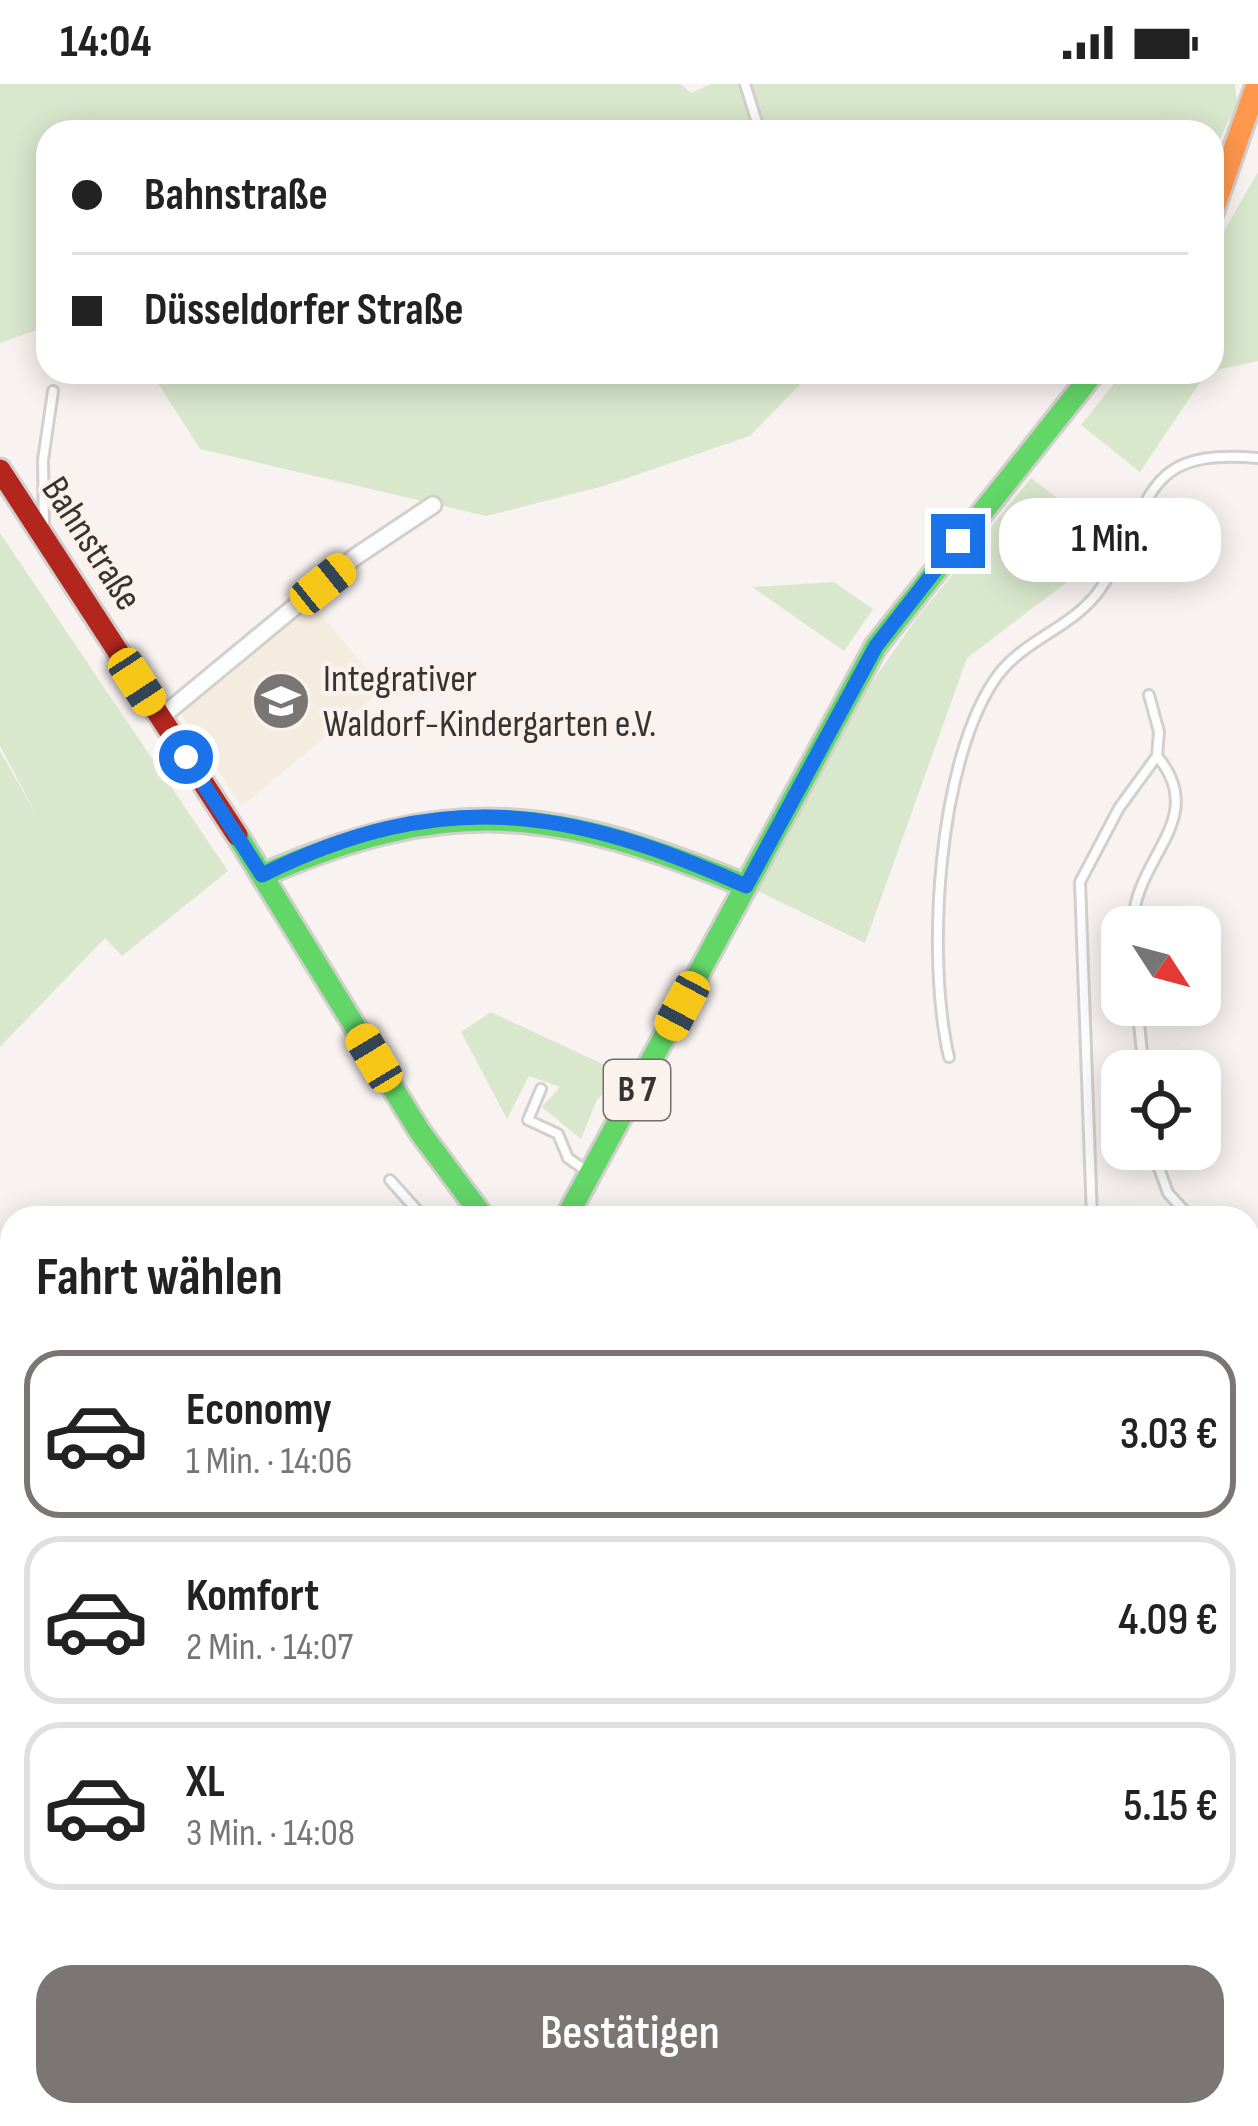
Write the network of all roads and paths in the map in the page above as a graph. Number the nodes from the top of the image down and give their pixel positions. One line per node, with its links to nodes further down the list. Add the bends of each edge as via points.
1 (745, 84): 3 (lane)
2 (1257, 84): 4 (main road)
3 (756, 120)
4 (1224, 179)
5 (1084, 384): 15 (main road, B 7, via 876,646)
6 (53, 391): 10 (lane)
7 (1258, 458): 17 (lane, via 1207,454 1167,472 1100,590 1024,648 975,716 957,771 938,914 937,982)
8 (0, 470): 10 (main road, Bahnstraße)
9 (434, 505): 12 (street, via 355,557)
10 (44, 539): 12 (main road, Bahnstraße)
11 (1149, 695): 13 (lane, via 1160,732)
12 (160, 718): 14 (main road, Bahnstraße)
13 (1157, 756): 16 (lane, via 1179,794 1176,814); 25 (lane, via 1080,882)
14 (262, 875): 15 (main road, via 374,831 502,817 614,832); 23 (main road, Bahnstraße, via 420,1132)
15 (746, 886): 20 (main road, B 7)
16 (1133, 906)
17 (949, 1057)
18 (541, 1089): 20 (lane, via 528,1120 558,1134 568,1158)
19 (1160, 1170): 26 (lane)
20 (591, 1175): 24 (main road, B 7)
21 (390, 1180): 22 (lane)
22 (413, 1206)
23 (475, 1206)
24 (573, 1206)
25 (1092, 1206)
26 (1180, 1206)

